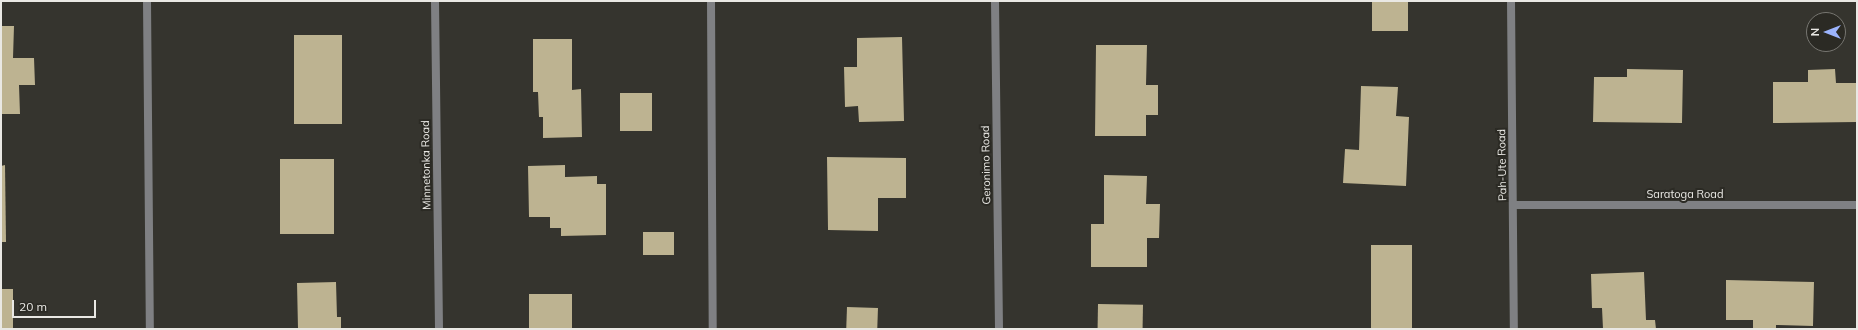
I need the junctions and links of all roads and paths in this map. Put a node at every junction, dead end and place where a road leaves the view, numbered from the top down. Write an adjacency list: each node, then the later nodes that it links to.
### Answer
1 (147, 1): 8 (street)
2 (435, 1): 9 (street, Minnetonka Road)
3 (711, 1): 10 (street)
4 (995, 1): 11 (street, Geronimo Road)
5 (1511, 1): 6 (street, Pah-Ute Road)
6 (1513, 205): 7 (street, Saratoga Road); 12 (street, Pah-Ute Road)
7 (1857, 205)
8 (150, 329)
9 (439, 329)
10 (713, 329)
11 (999, 329)
12 (1514, 329)

